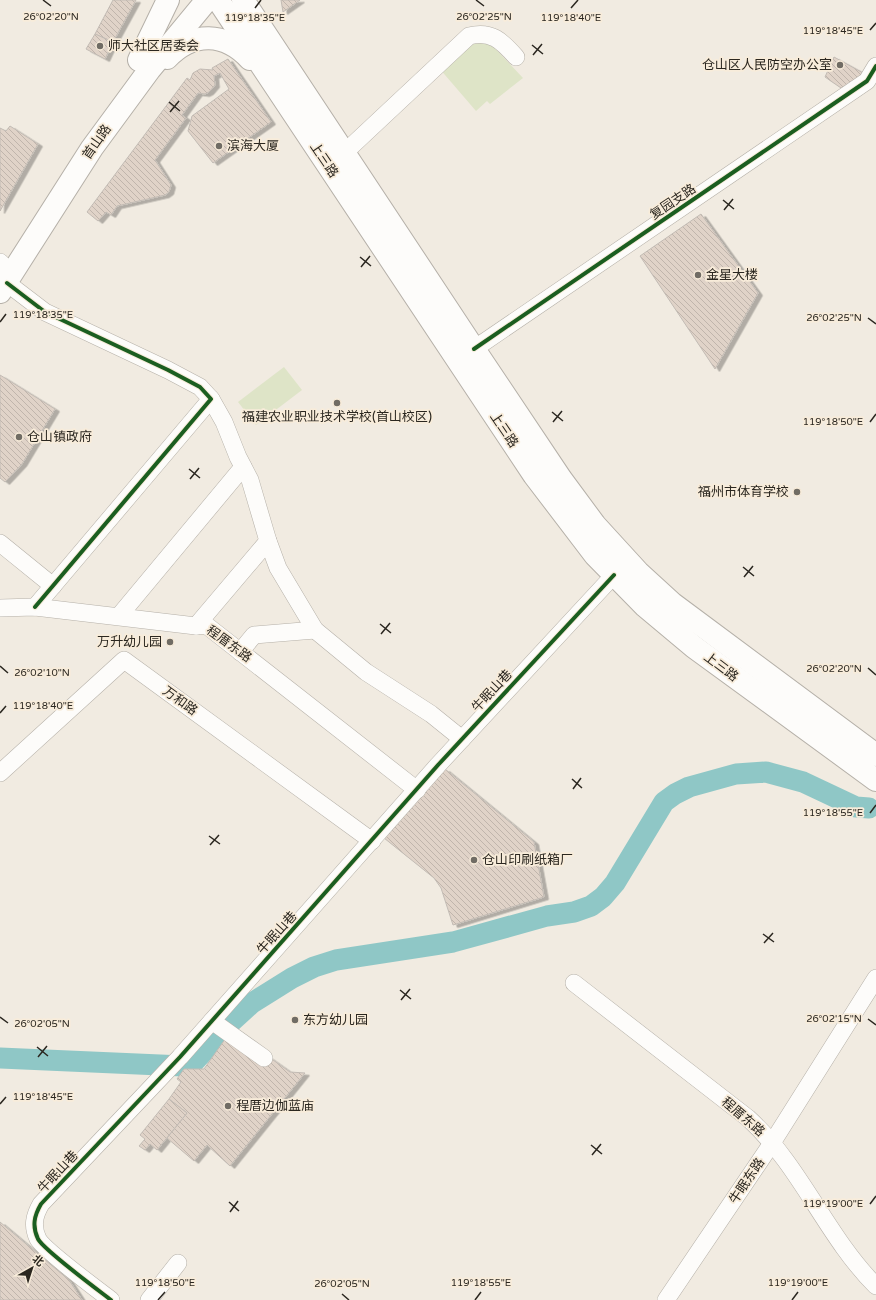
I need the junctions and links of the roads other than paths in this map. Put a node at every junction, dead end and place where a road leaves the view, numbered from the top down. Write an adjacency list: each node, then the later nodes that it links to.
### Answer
1 (168, 0): 8 (main road)
2 (191, 0): 8 (main road, 首山路)
3 (207, 0): 11 (main road, 首山路)
4 (218, 0): 10 (main road, 上三路)
5 (243, 0): 12 (main road, 上三路)
6 (262, 0): 12 (main road)
7 (516, 57): 13 (street)
8 (139, 60): 14 (main road, 首山路)
9 (876, 66): 15 (street, 复园支路)
10 (272, 82): 11 (main road); 20 (main road, 上三路)
11 (127, 100): 14 (main road, 首山路)
12 (312, 104): 13 (main road, 上三路)
13 (343, 154): 15 (main road, 上三路)
14 (2, 274): 16 (street)
15 (474, 349): 29 (main road, 上三路)
16 (212, 400): 17 (street); 21 (street)
17 (243, 467): 18 (street); 24 (street)
18 (268, 541): 25 (street); 26 (street)
19 (0, 543): 21 (street)
20 (614, 575): 28 (street, 牛眠山巷); 31 (main road, 上三路)
21 (53, 586): 22 (street)
22 (35, 607): 23 (street, 程厝东路); 24 (street, 程厝东路)
23 (0, 608)
24 (119, 616): 25 (street, 程厝东路)
25 (196, 626): 27 (street, 程厝东路)
26 (316, 630): 27 (street); 28 (street)
27 (240, 652): 32 (street, 程厝东路)
28 (462, 739): 32 (street, 牛眠山巷)
29 (876, 756)
30 (0, 773): 33 (street, 万和路)
31 (876, 780)
32 (417, 790): 33 (street, 牛眠山巷)
33 (372, 841): 36 (street, 牛眠山巷)
34 (876, 978): 38 (street, 牛眠东路)
35 (574, 983): 38 (street, 程厝东路)
36 (214, 1022): 37 (street); 41 (street, 牛眠山巷)
37 (264, 1058)
38 (772, 1143): 40 (street, 程厝东路); 43 (street, 牛眠东路)
39 (178, 1263): 42 (street)
40 (876, 1286)
41 (111, 1300)
42 (149, 1300)
43 (666, 1300)

